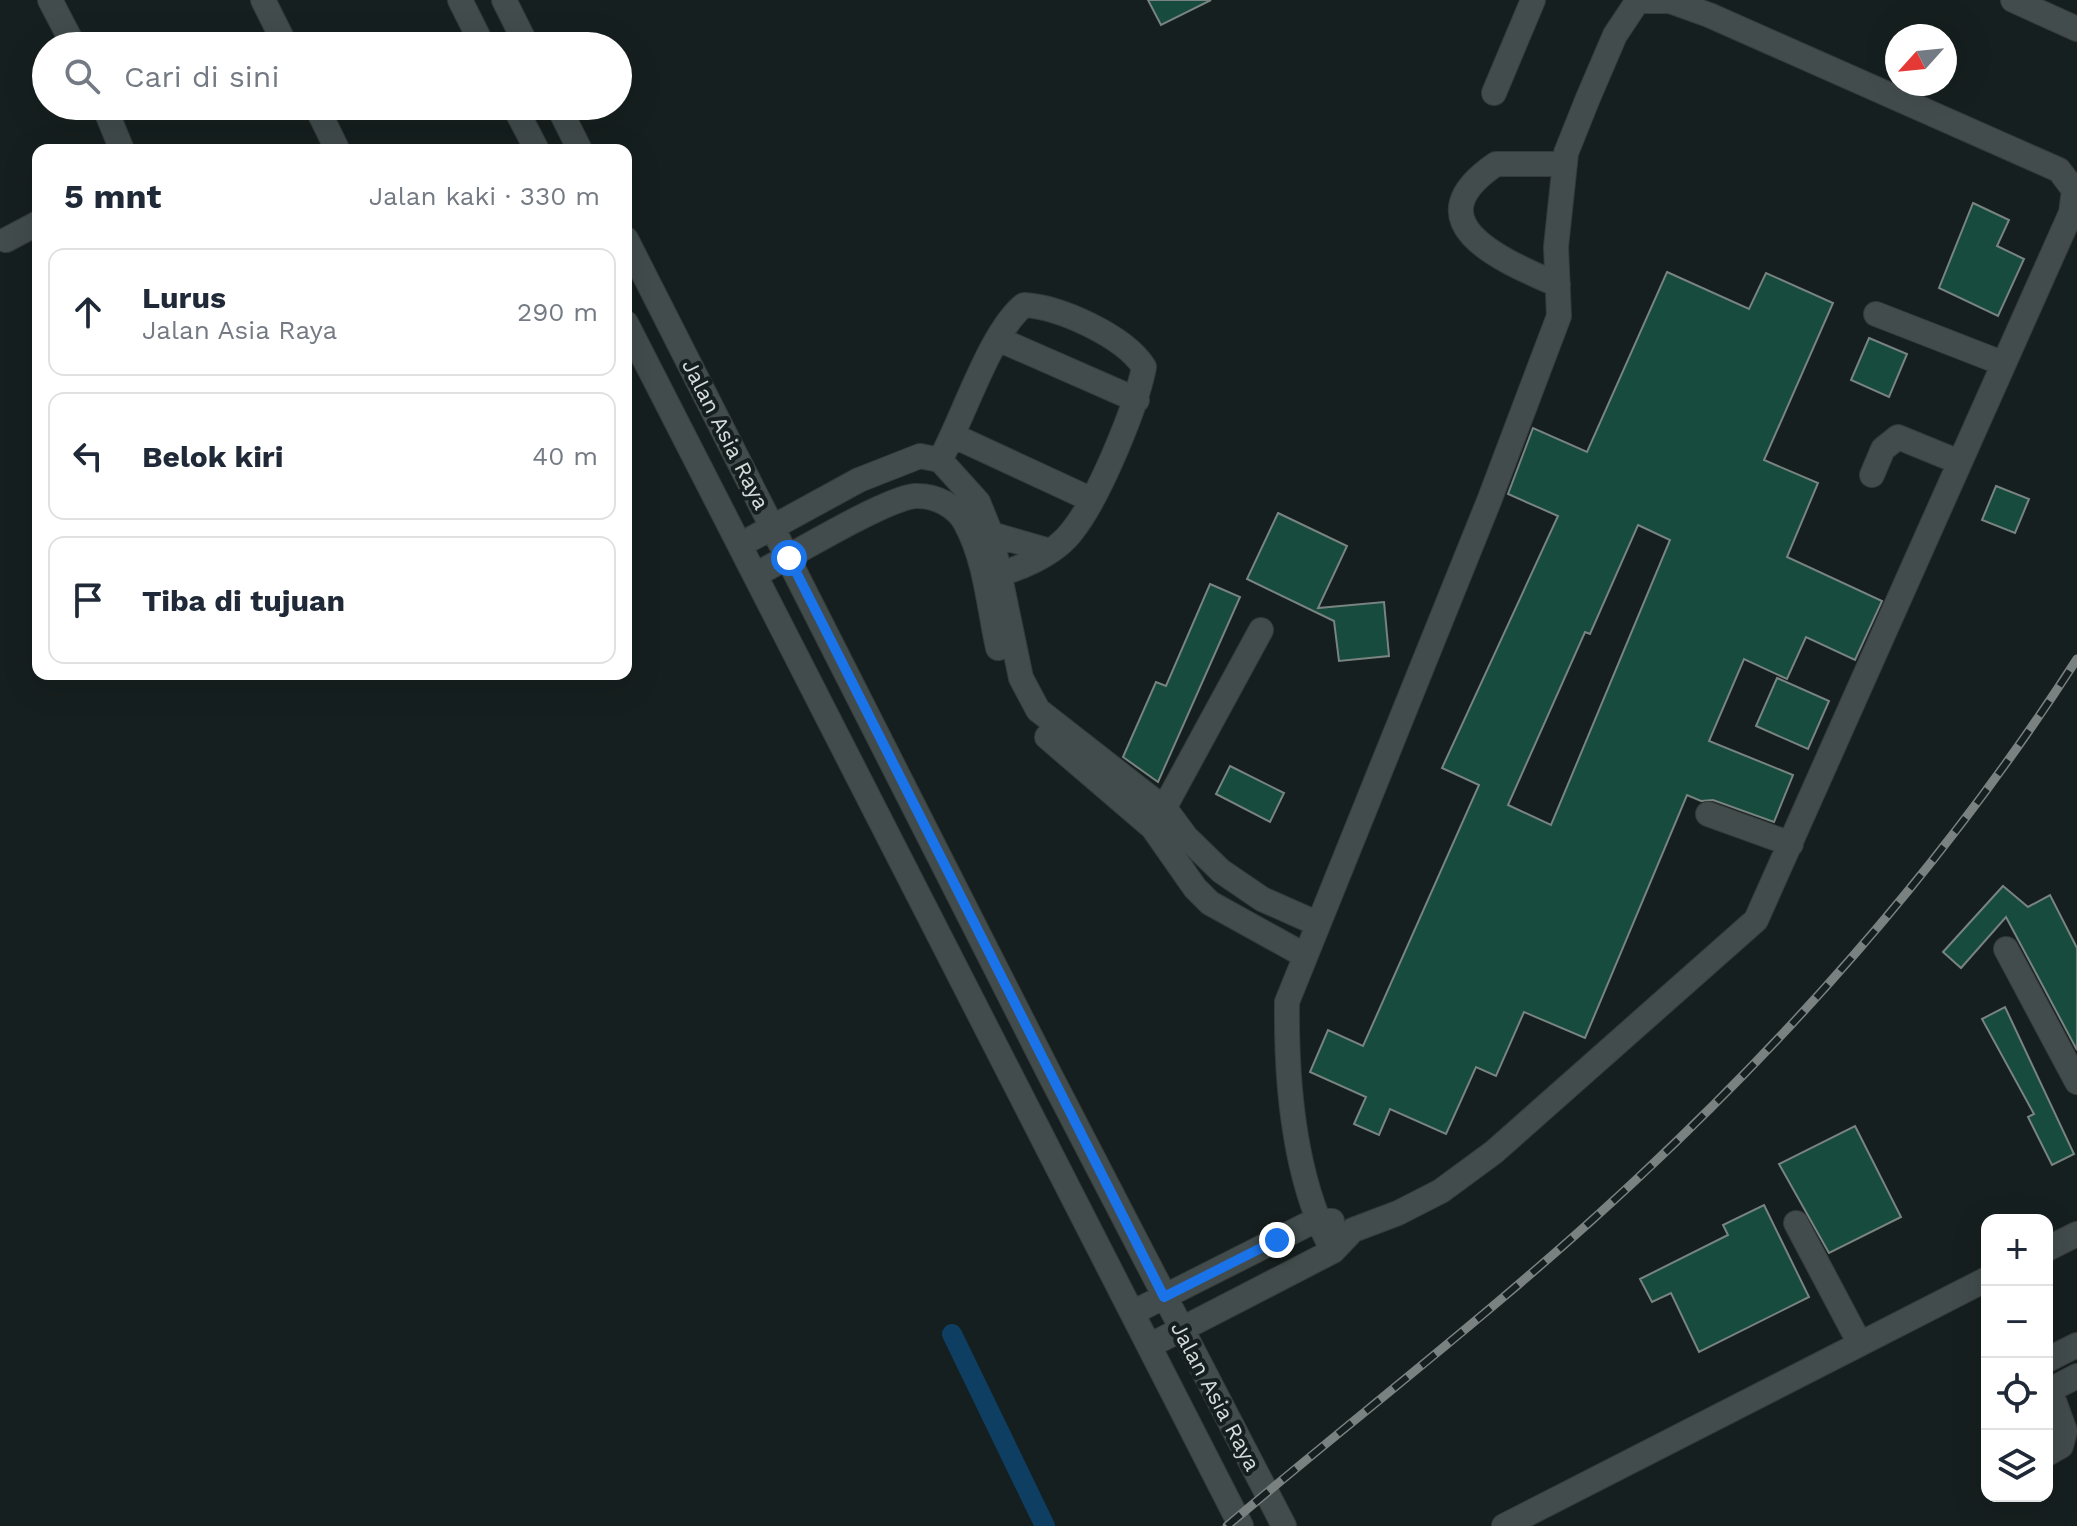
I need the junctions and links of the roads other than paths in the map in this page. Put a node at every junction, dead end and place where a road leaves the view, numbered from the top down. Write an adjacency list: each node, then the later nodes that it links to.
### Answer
1 (50, 0): 9 (street)
2 (263, 0): 10 (street)
3 (460, 0): 11 (street)
4 (504, 0): 12 (street)
5 (1533, 0): 13 (street)
6 (2013, 0): 8 (street)
7 (1627, 2): 22 (street); 23 (street)
8 (2074, 20)
9 (67, 32)
10 (279, 32)
11 (476, 32)
12 (520, 32)
13 (1494, 93)
14 (110, 120): 18 (street)
15 (323, 120): 19 (street)
16 (521, 120): 20 (street)
17 (565, 120): 21 (street)
18 (120, 144)
19 (335, 144)
20 (534, 144)
21 (577, 144)
22 (1565, 164): 27 (street); 27 (street)
23 (2074, 215): 31 (street)
24 (32, 225): 25 (street)
25 (2, 237)
26 (632, 251): 38 (street, Jalan Asia Raya)
27 (1558, 285): 49 (street)
28 (1876, 314): 31 (street)
29 (632, 335): 40 (street, Jalan Asia Raya)
30 (998, 339): 32 (street); 32 (street); 33 (street)
31 (2002, 363): 35 (street)
32 (1137, 400): 37 (street)
33 (954, 436): 34 (street); 37 (street)
34 (940, 460): 38 (street); 39 (street)
35 (1959, 462): 36 (street); 48 (street)
36 (1872, 475)
37 (1090, 499): 41 (street)
38 (774, 527): 40 (street); 42 (street, Jalan Asia Raya)
39 (982, 536): 41 (street); 42 (street); 44 (street)
40 (740, 545): 43 (street, Jalan Asia Raya)
41 (1050, 551): 44 (street)
42 (789, 558): 43 (street); 52 (street, Jalan Asia Raya)
43 (755, 575): 54 (street, Jalan Asia Raya)
44 (992, 576): 47 (street)
45 (1261, 630): 47 (street)
46 (1708, 814): 48 (street)
47 (1159, 819): 49 (street); 51 (street)
48 (1791, 844): 57 (street)
49 (1316, 923): 51 (street)
50 (2006, 949): 53 (street)
51 (1304, 955): 55 (street)
52 (1050, 1075): 54 (street); 62 (street, Jalan Asia Raya)
53 (2077, 1082)
54 (1020, 1092): 63 (street, Jalan Asia Raya)
55 (1316, 1220): 57 (street); 60 (street); 62 (street)
56 (1796, 1223): 65 (street)
57 (1353, 1230): 60 (street)
58 (2077, 1234): 59 (street)
59 (2053, 1246)
60 (1333, 1251): 64 (street)
61 (1981, 1282): 65 (street)
62 (1164, 1297): 63 (street); 64 (street, Jalan Asia Raya)
63 (1132, 1313): 67 (street, Jalan Asia Raya)
64 (1181, 1330): 67 (street); 72 (street, Jalan Asia Raya)
65 (1860, 1344): 73 (street)
66 (2077, 1345): 68 (street)
67 (1149, 1346): 71 (street, Jalan Asia Raya)
68 (2051, 1358)
69 (2077, 1376): 70 (street)
70 (2053, 1451)
71 (1241, 1526)
72 (1284, 1526)
73 (1504, 1526)

